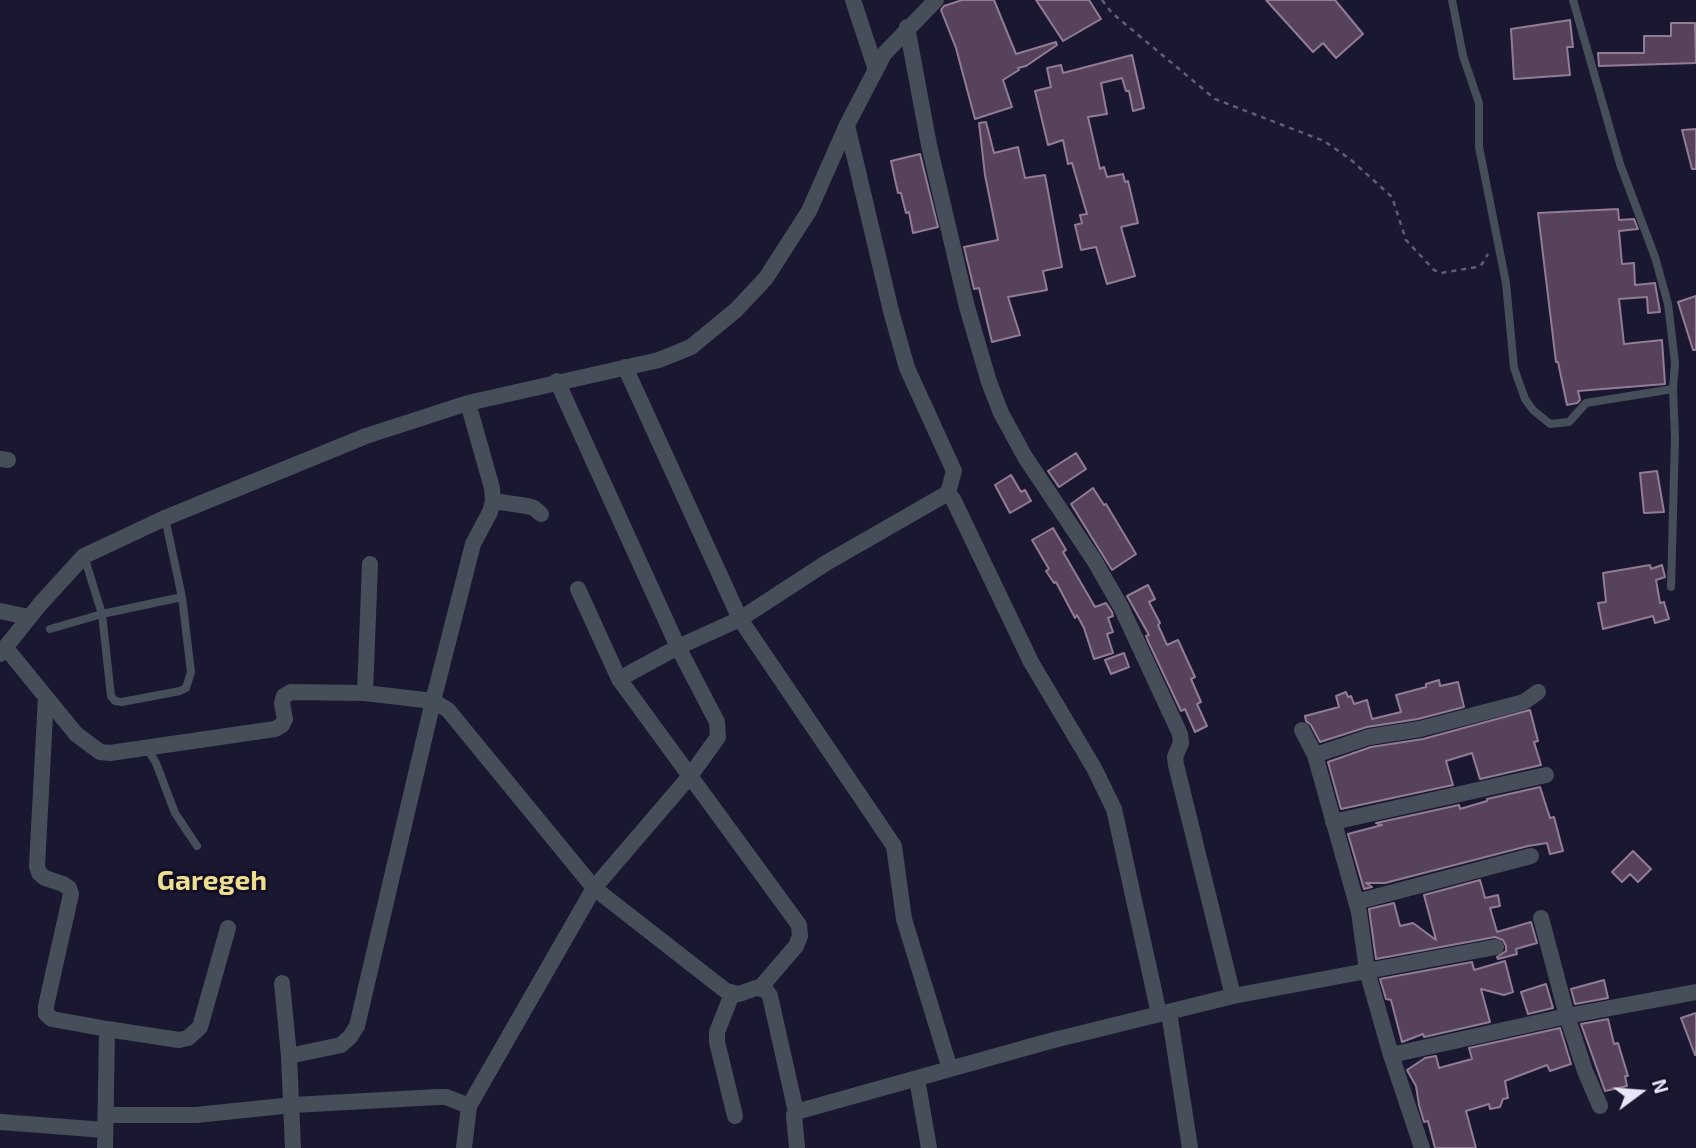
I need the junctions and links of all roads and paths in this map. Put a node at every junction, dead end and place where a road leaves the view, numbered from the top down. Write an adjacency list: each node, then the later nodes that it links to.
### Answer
1 (853, 0): 7 (street)
2 (936, 0): 6 (street)
3 (1102, 0): 9 (path)
4 (1452, 0): 9 (lane)
5 (1573, 0): 12 (lane)
6 (907, 27): 7 (street); 53 (street)
7 (876, 69): 8 (street)
8 (847, 125): 10 (street); 14 (street)
9 (1497, 240): 12 (lane)
10 (625, 367): 11 (street); 26 (street)
11 (557, 381): 13 (street); 28 (street)
12 (1673, 389): 20 (lane)
13 (468, 403): 15 (street); 17 (street)
14 (948, 493): 26 (street); 54 (street)
15 (493, 501): 16 (street); 34 (street)
16 (541, 514)
17 (165, 518): 18 (street); 22 (lane)
18 (84, 556): 24 (lane); 25 (street)
19 (370, 564): 32 (street)
20 (1671, 587)
21 (578, 589): 30 (street)
22 (182, 597): 24 (lane); 24 (lane)
23 (0, 611): 25 (street)
24 (102, 614): 27 (lane)
25 (29, 618): 29 (street)
26 (740, 618): 28 (street); 59 (street)
27 (50, 629)
28 (678, 648): 30 (street); 39 (street)
29 (3, 651): 33 (street)
30 (619, 679): 39 (street)
31 (1538, 691): 37 (street)
32 (365, 693): 34 (street); 36 (street)
33 (46, 697): 36 (street); 56 (street)
34 (433, 701): 43 (street); 58 (street)
35 (1302, 730): 37 (street)
36 (147, 748): 41 (lane)
37 (1315, 755): 40 (street)
38 (1546, 775): 40 (street)
39 (690, 776): 43 (street); 50 (street)
40 (1333, 822): 44 (street)
41 (197, 846)
42 (1531, 856): 44 (street)
43 (594, 888): 52 (street); 62 (street)
44 (1356, 902): 48 (street)
45 (1541, 919): 55 (street)
46 (228, 928): 56 (street)
47 (1496, 947): 48 (street)
48 (1367, 971): 53 (street); 57 (street)
49 (282, 983): 58 (street)
50 (760, 988): 52 (street); 64 (street)
51 (1696, 992): 55 (street)
52 (732, 993): 65 (street)
53 (1233, 996): 54 (street)
54 (1164, 1013): 59 (street); 73 (street)
55 (1567, 1016): 57 (street); 63 (street)
56 (107, 1029): 67 (street)
57 (1391, 1055): 74 (street)
58 (289, 1056): 61 (street)
59 (950, 1069): 60 (street)
60 (917, 1079): 64 (street); 72 (street)
61 (293, 1105): 62 (street); 67 (street); 69 (street)
62 (469, 1106): 70 (street)
63 (1600, 1106)
64 (796, 1112): 71 (street)
65 (735, 1116)
66 (0, 1122): 67 (street)
67 (106, 1123): 68 (street)
68 (105, 1148)
69 (293, 1148)
70 (464, 1148)
71 (797, 1148)
72 (929, 1148)
73 (1190, 1148)
74 (1422, 1148)

